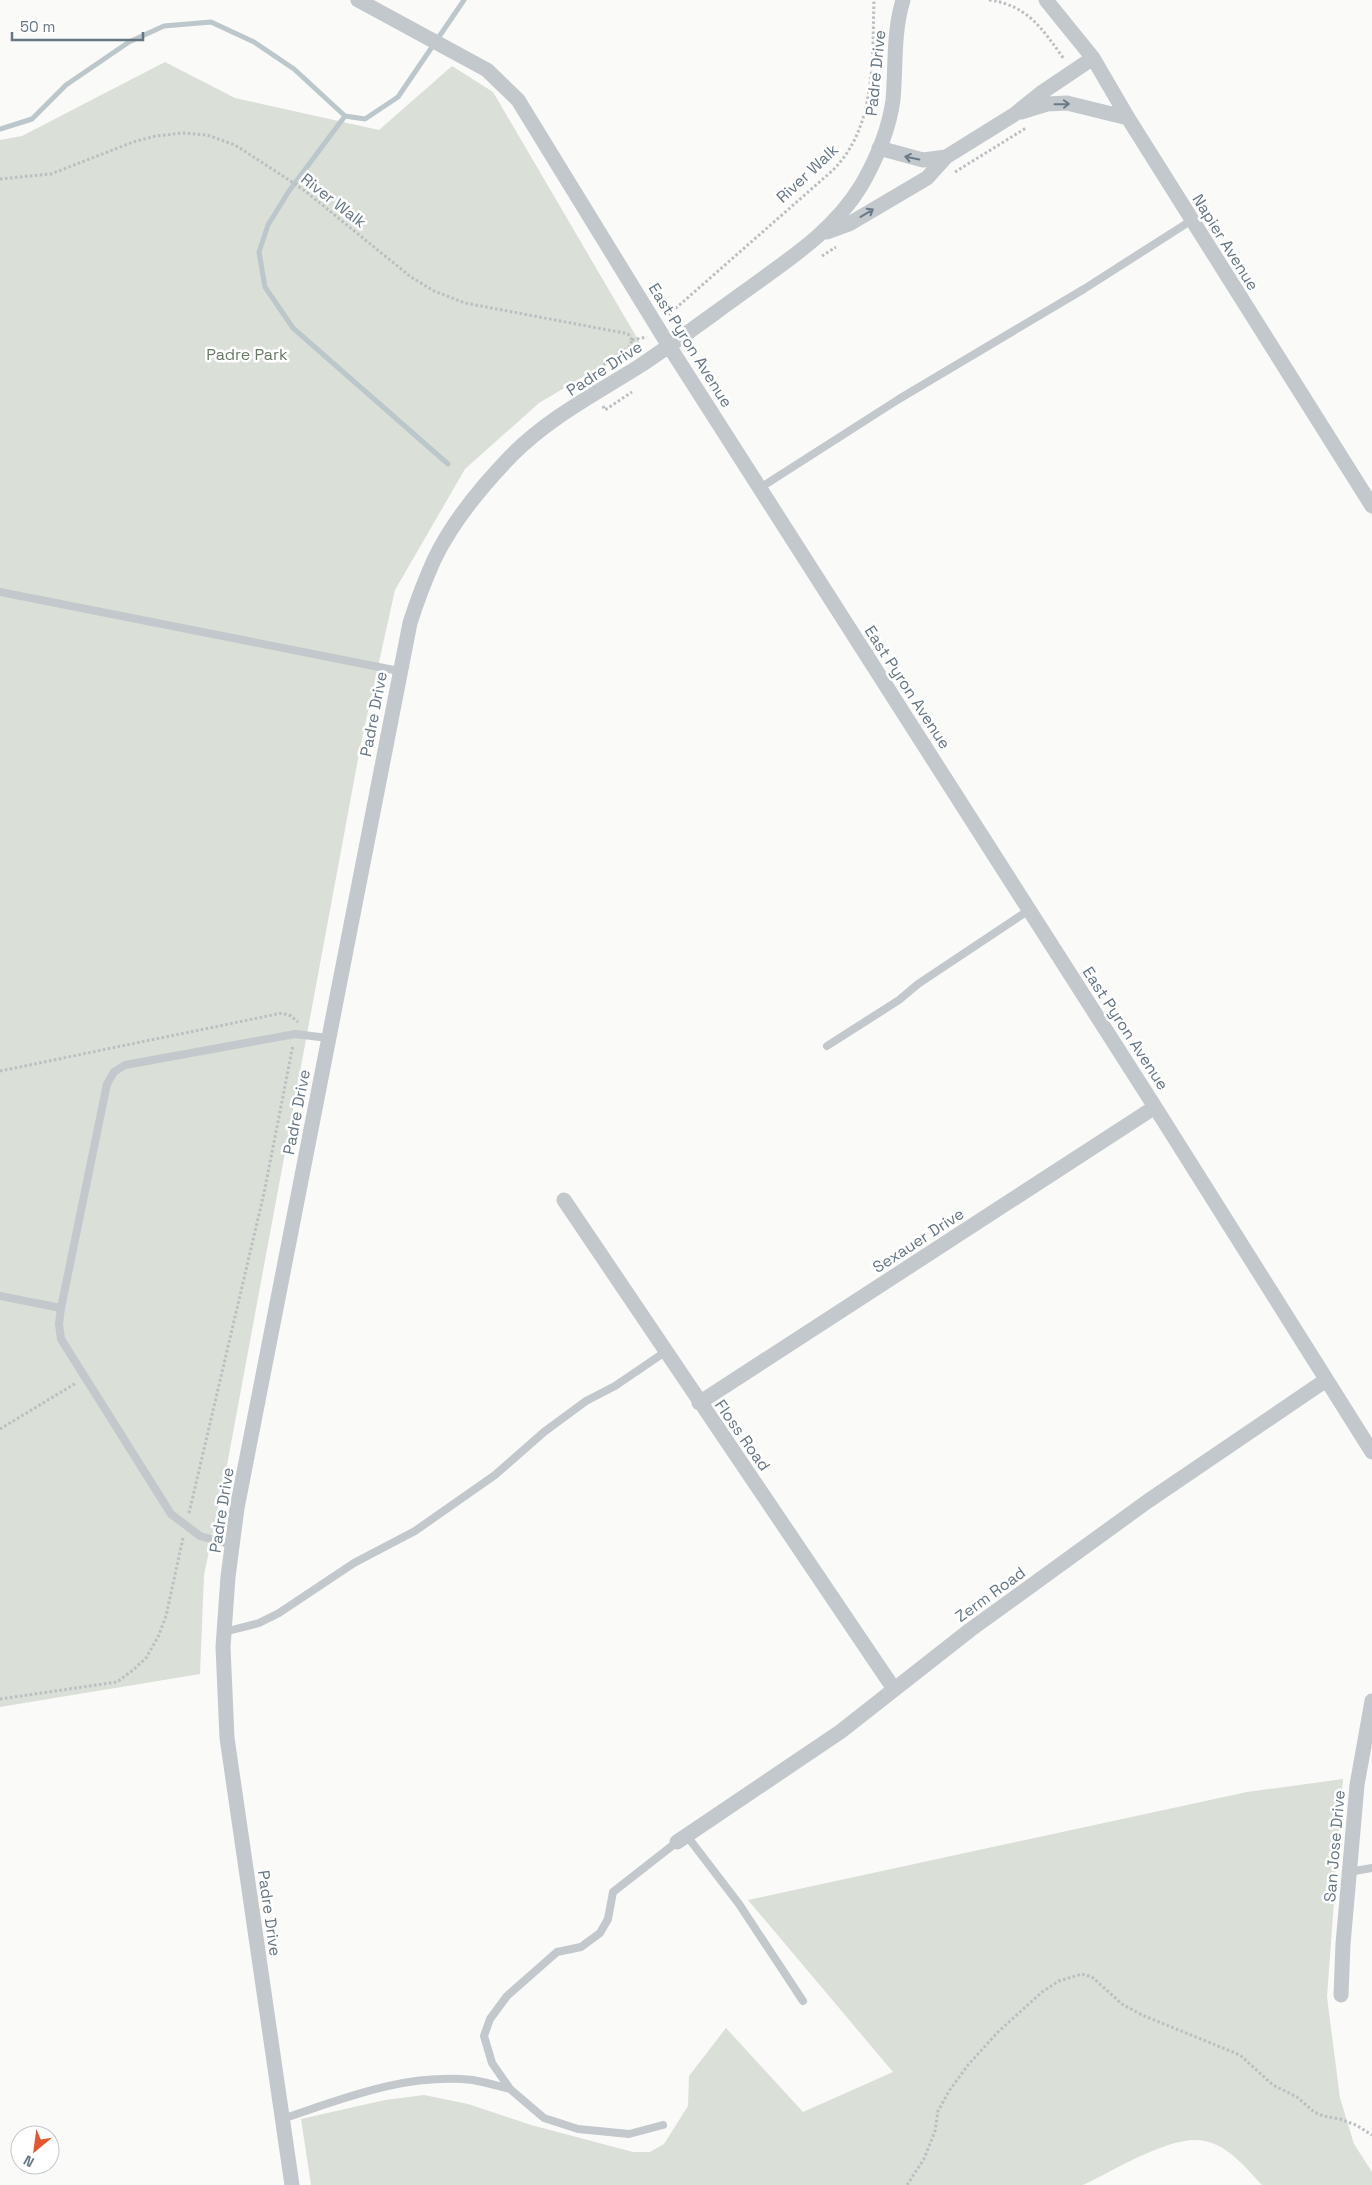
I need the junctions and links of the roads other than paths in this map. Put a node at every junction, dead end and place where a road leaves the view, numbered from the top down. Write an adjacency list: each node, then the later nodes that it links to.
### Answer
1 (358, 0): 11 (street, East Pyron Avenue)
2 (904, 0): 7 (street, Padre Drive)
3 (1046, 0): 4 (street, Napier Avenue)
4 (1093, 58): 5 (street, Padre Drive); 6 (street, Napier Avenue)
5 (1015, 114): 6 (street, Padre Drive, one-way to 6); 8 (street, Padre Drive)
6 (1128, 118): 9 (street, Napier Avenue)
7 (879, 148): 8 (street, Padre Drive, one-way to 7); 10 (street, Padre Drive)
8 (946, 157): 10 (street, Padre Drive, one-way to 8)
9 (1192, 220): 12 (lane); 13 (street, Napier Avenue)
10 (823, 233): 11 (street, Padre Drive)
11 (670, 346): 12 (street, East Pyron Avenue); 15 (street, Padre Drive)
12 (760, 488): 16 (street, East Pyron Avenue)
13 (1372, 506)
14 (0, 592): 15 (lane)
15 (399, 671): 17 (street, Padre Drive)
16 (1029, 910): 18 (lane); 19 (street, East Pyron Avenue)
17 (328, 1038): 22 (lane); 27 (street, Padre Drive)
18 (827, 1046)
19 (1155, 1107): 24 (street, East Pyron Avenue); 25 (street, Sexauer Drive)
20 (564, 1200): 23 (street, Floss Road)
21 (0, 1296): 22 (lane)
22 (61, 1308): 27 (lane)
23 (665, 1352): 25 (street, Floss Road); 28 (lane)
24 (1326, 1380): 26 (street, East Pyron Avenue); 29 (street, Zerm Road)
25 (700, 1403): 29 (street, Floss Road)
26 (1372, 1452)
27 (232, 1545): 28 (street, Padre Drive)
28 (224, 1632): 37 (street, Padre Drive)
29 (894, 1689): 31 (street, Zerm Road)
30 (1372, 1701): 33 (street, San Jose Drive)
31 (682, 1839): 35 (lane); 36 (lane)
32 (1372, 1868): 33 (lane)
33 (1349, 1872): 34 (street, San Jose Drive)
34 (1341, 1995)
35 (804, 2001)
36 (510, 2089): 37 (lane); 38 (lane)
37 (282, 2119): 39 (street, Padre Drive)
38 (663, 2125)
39 (292, 2185)

